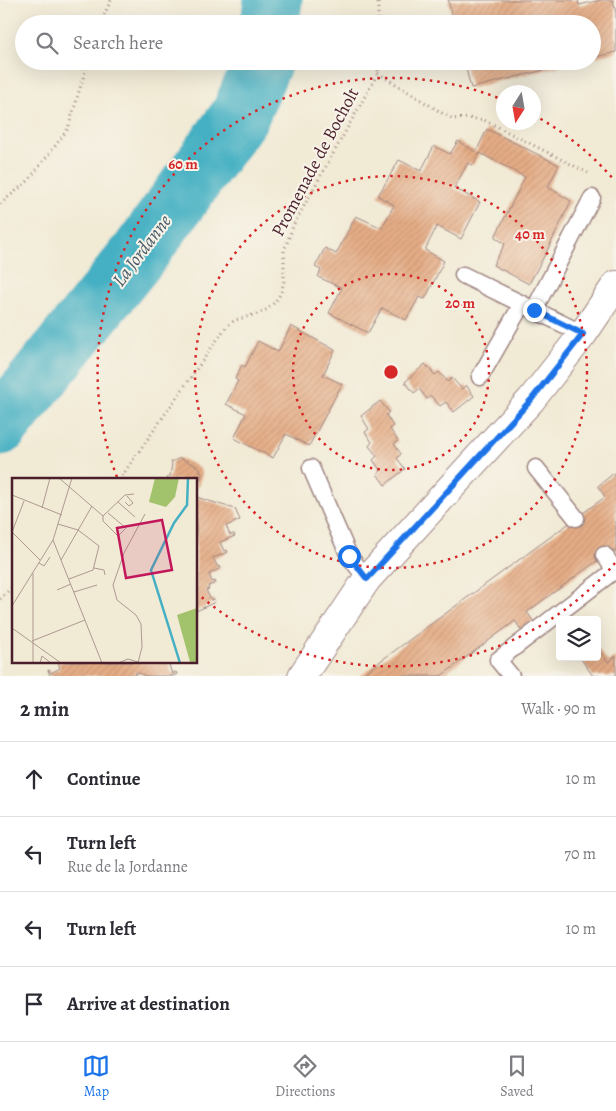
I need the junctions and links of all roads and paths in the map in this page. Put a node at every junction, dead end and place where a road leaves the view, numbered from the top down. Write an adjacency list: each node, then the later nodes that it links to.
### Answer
1 (111, 0): 3 (path)
2 (378, 0): 4 (path)
3 (104, 15)
4 (378, 15)
5 (85, 70): 9 (path)
6 (378, 73): 7 (path); 17 (path, Promenade de Bocholt)
7 (590, 174)
8 (592, 198): 12 (lane)
9 (0, 204)
10 (463, 275): 12 (lane)
11 (616, 285): 13 (street)
12 (528, 307): 13 (lane); 14 (lane)
13 (583, 334): 21 (street)
14 (480, 377)
15 (311, 468): 21 (lane)
16 (536, 468): 18 (lane)
17 (119, 478)
18 (576, 518)
19 (604, 555): 20 (lane)
20 (616, 571): 25 (lane)
21 (367, 579): 24 (street)
22 (12, 587): 23 (path)
23 (0, 599)
24 (302, 676)
25 (511, 676)

